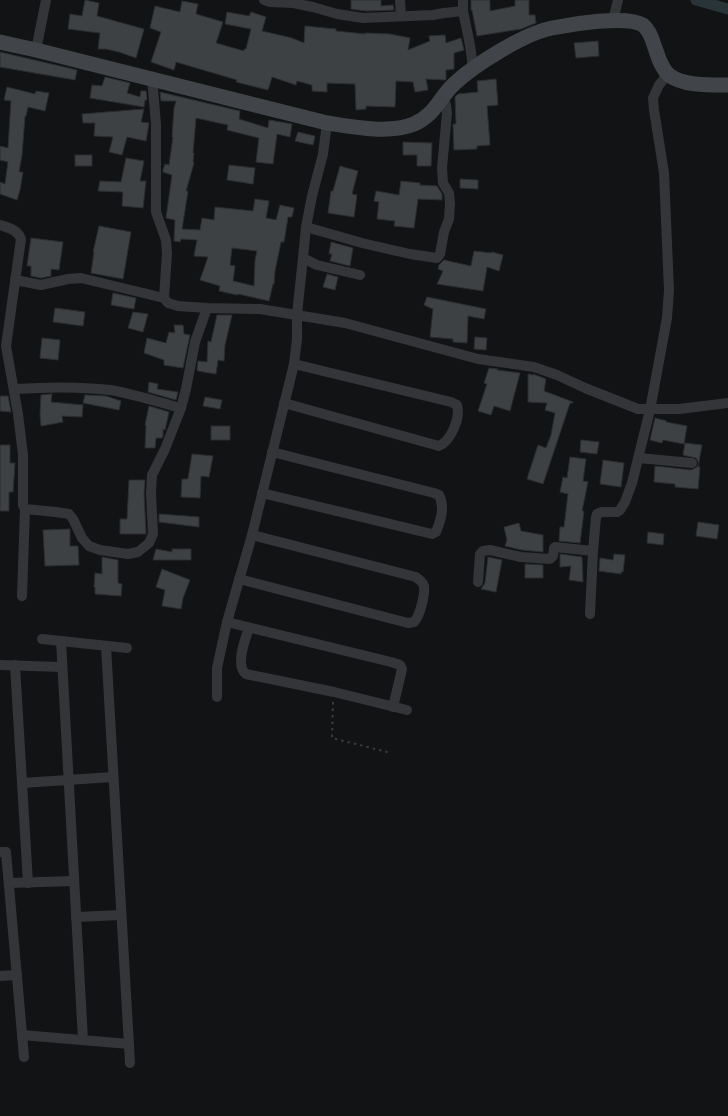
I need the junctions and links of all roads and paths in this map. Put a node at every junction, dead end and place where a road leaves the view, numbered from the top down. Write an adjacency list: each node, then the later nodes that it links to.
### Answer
1 (46, 0): 10 (street)
2 (264, 0): 7 (street)
3 (400, 0): 7 (street)
4 (463, 0): 6 (street)
5 (618, 0): 8 (street)
6 (463, 11): 7 (street); 11 (street)
7 (401, 16)
8 (613, 20): 11 (main road); 12 (main road)
9 (0, 42): 10 (main road)
10 (36, 50): 13 (main road)
11 (473, 68): 15 (main road)
12 (668, 74): 14 (main road); 30 (street)
13 (152, 78): 16 (main road); 22 (street)
14 (728, 85)
15 (443, 97): 16 (main road); 18 (street)
16 (327, 123): 18 (street)
17 (0, 225): 21 (street)
18 (306, 228): 19 (street)
19 (303, 258): 20 (street); 24 (street)
20 (360, 275)
21 (15, 280): 22 (street); 26 (street)
22 (164, 298): 23 (street)
23 (206, 308): 24 (street); 29 (street)
24 (297, 314): 25 (street); 30 (street)
25 (294, 364): 27 (street); 27 (street)
26 (14, 389): 29 (street); 35 (street)
27 (284, 403): 31 (street)
28 (728, 403): 30 (street)
29 (181, 408): 35 (street)
30 (650, 410): 32 (street)
31 (272, 452): 34 (street); 34 (street)
32 (639, 458): 33 (street); 37 (street)
33 (692, 463)
34 (262, 493): 36 (street)
35 (25, 509): 40 (street)
36 (252, 535): 38 (street); 38 (street)
37 (593, 551): 39 (street); 41 (street)
38 (239, 579): 42 (street)
39 (478, 582)
40 (22, 596)
41 (590, 614)
42 (227, 622): 43 (street); 52 (street)
43 (249, 628): 51 (street); 53 (street)
44 (42, 639): 45 (street)
45 (61, 641): 46 (street); 50 (street)
46 (106, 646): 47 (street); 56 (street)
47 (127, 648)
48 (0, 665): 49 (street)
49 (15, 665): 50 (street); 58 (street)
50 (62, 667): 57 (street)
51 (334, 692): 53 (street); 55 (path)
52 (217, 697)
53 (393, 707): 54 (street)
54 (408, 710)
55 (391, 753)
56 (113, 777): 57 (street); 63 (street)
57 (68, 780): 58 (street); 60 (street)
58 (22, 783): 62 (street)
59 (0, 852): 61 (street)
60 (74, 881): 62 (street); 64 (street)
61 (9, 883): 62 (street); 65 (street)
62 (28, 883)
63 (122, 915): 64 (street); 69 (street)
64 (76, 917): 68 (street)
65 (17, 975): 66 (street); 67 (street)
66 (0, 976)
67 (22, 1035): 68 (street); 70 (street)
68 (83, 1040): 69 (street)
69 (129, 1044): 71 (street)
70 (24, 1057)
71 (130, 1064)

